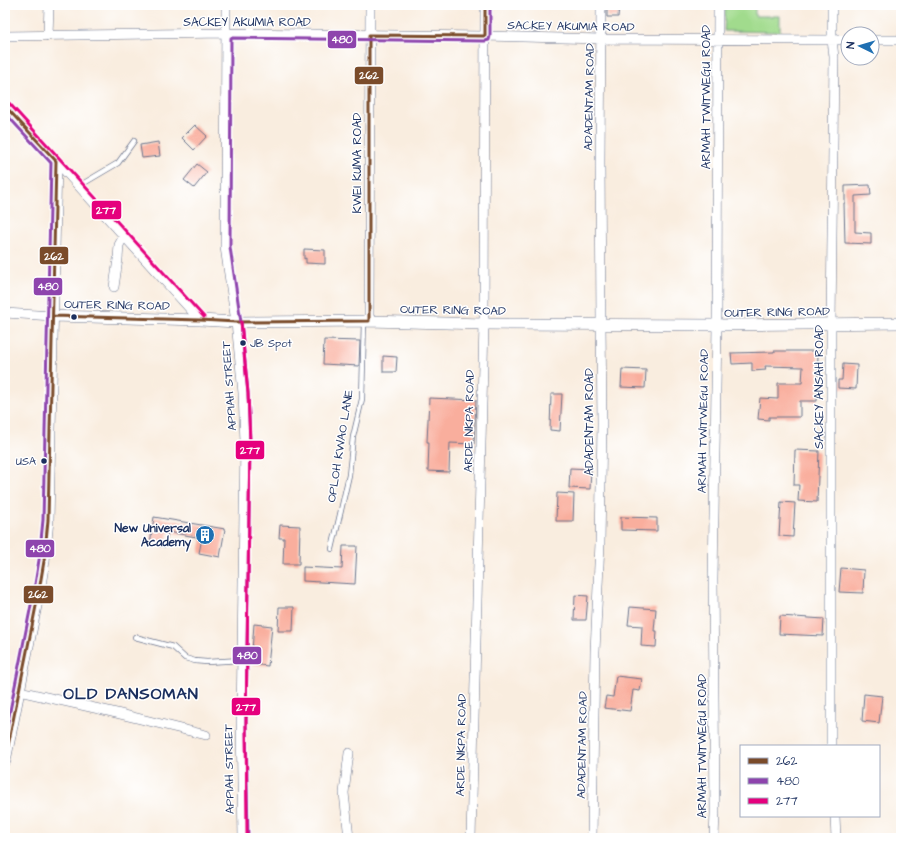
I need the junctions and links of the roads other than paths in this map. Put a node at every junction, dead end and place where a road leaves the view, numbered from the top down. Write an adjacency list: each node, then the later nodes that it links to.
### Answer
1 (49, 5): 11 (street)
2 (226, 5): 8 (street, APPIAH STREET)
3 (370, 5): 9 (street, KWEI KUMA ROAD)
4 (485, 5): 12 (street, ARDE NKPA ROAD)
5 (601, 5): 13 (street, ADADENTAM ROAD)
6 (718, 5): 14 (street, ARMAH TWITWEGU ROAD)
7 (832, 5): 15 (street, SACKEY ANSAH ROAD)
8 (226, 33): 9 (street, SACKEY AKUMIA ROAD); 11 (street, SACKEY AKUMIA ROAD); 29 (street, APPIAH STREET)
9 (369, 35): 12 (street, SACKEY AKUMIA ROAD); 28 (street, KWEI KUMA ROAD)
10 (5, 36): 11 (street, SACKEY AKUMIA ROAD)
11 (48, 36)
12 (485, 36): 13 (street, SACKEY AKUMIA ROAD); 30 (street, ARDE NKPA ROAD)
13 (601, 39): 14 (street, SACKEY AKUMIA ROAD); 31 (street, ADADENTAM ROAD)
14 (718, 40): 15 (street, SACKEY AKUMIA ROAD); 34 (street, ARMAH TWITWEGU ROAD)
15 (832, 40): 16 (street, SACKEY AKUMIA ROAD); 32 (street, SACKEY ANSAH ROAD)
16 (840, 40)
17 (880, 40): 18 (street)
18 (901, 40)
19 (5, 106): 21 (street)
20 (134, 141): 22 (lane)
21 (56, 161): 22 (street); 26 (street)
22 (79, 186): 23 (street)
23 (124, 236): 24 (street); 27 (street)
24 (114, 287)
25 (5, 313): 26 (street, OUTER RING ROAD)
26 (53, 316): 27 (street, OUTER RING ROAD); 38 (street)
27 (200, 320): 29 (street, OUTER RING ROAD)
28 (366, 321): 29 (street, OUTER RING ROAD); 30 (street, OUTER RING ROAD); 35 (lane, OPLOH KWAO LANE)
29 (236, 322): 37 (street, APPIAH STREET)
30 (484, 324): 31 (street, OUTER RING ROAD); 46 (street, ARDE NKPA ROAD)
31 (601, 324): 34 (street, OUTER RING ROAD); 47 (street, ADADENTAM ROAD)
32 (831, 324): 33 (street, OUTER RING ROAD); 34 (street, OUTER RING ROAD); 40 (street, SACKEY ANSAH ROAD)
33 (901, 324)
34 (717, 325): 48 (street, ARMAH TWITWEGU ROAD)
35 (332, 548)
36 (136, 637): 37 (lane)
37 (242, 660): 44 (street, APPIAH STREET)
38 (19, 691): 39 (street); 42 (street)
39 (206, 735)
40 (831, 745)
41 (349, 753): 45 (street)
42 (5, 761)
43 (835, 817): 49 (street)
44 (243, 838)
45 (349, 838)
46 (471, 838)
47 (592, 838)
48 (714, 838)
49 (836, 838)

